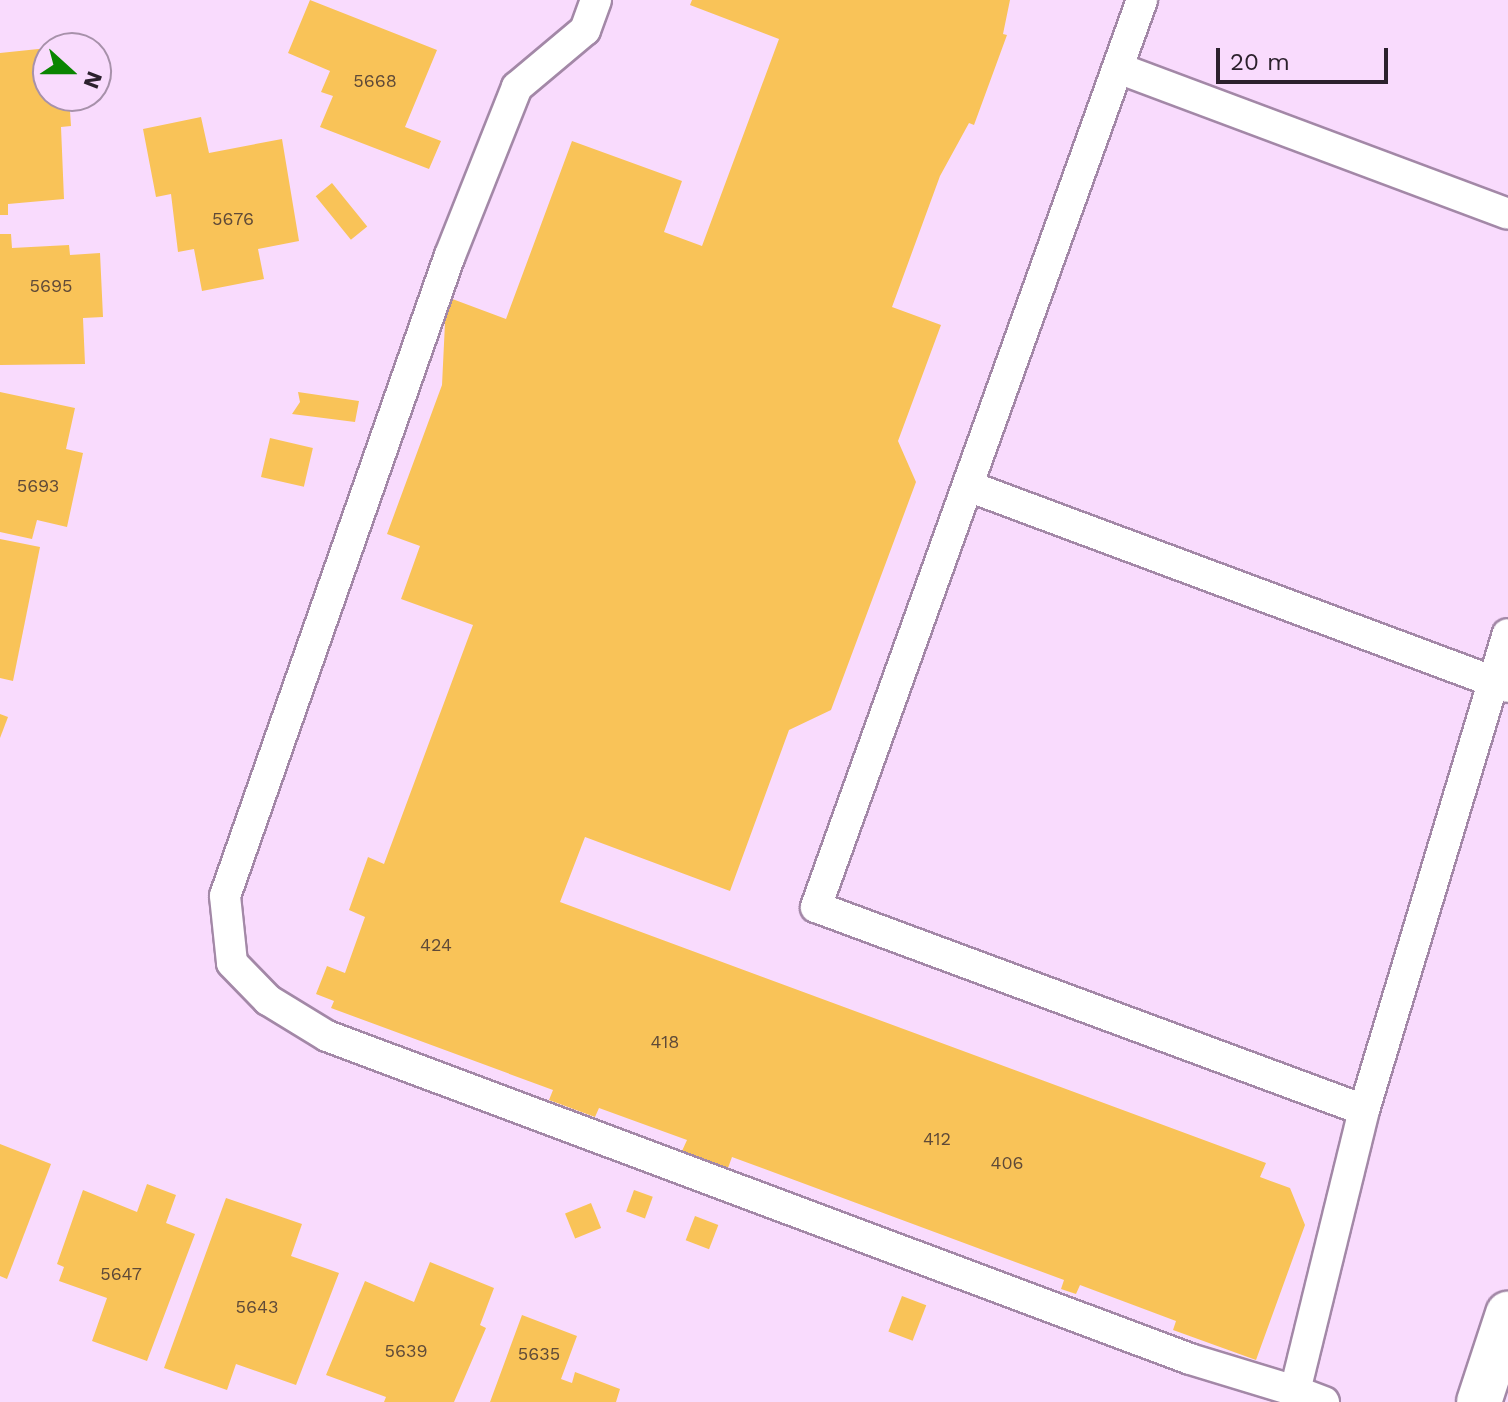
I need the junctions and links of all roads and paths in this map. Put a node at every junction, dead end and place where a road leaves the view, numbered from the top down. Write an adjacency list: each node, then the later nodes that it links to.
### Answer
1 (596, 0): 10 (lane)
2 (1142, 0): 3 (lane)
3 (1118, 68): 4 (lane); 5 (lane)
4 (1508, 214)
5 (968, 486): 7 (lane); 8 (lane)
6 (1508, 634): 7 (lane)
7 (1500, 684): 8 (lane)
8 (1364, 1110): 10 (lane)
9 (1508, 1314): 12 (main road)
10 (1295, 1391): 11 (lane)
11 (1324, 1402)
12 (1479, 1402)

